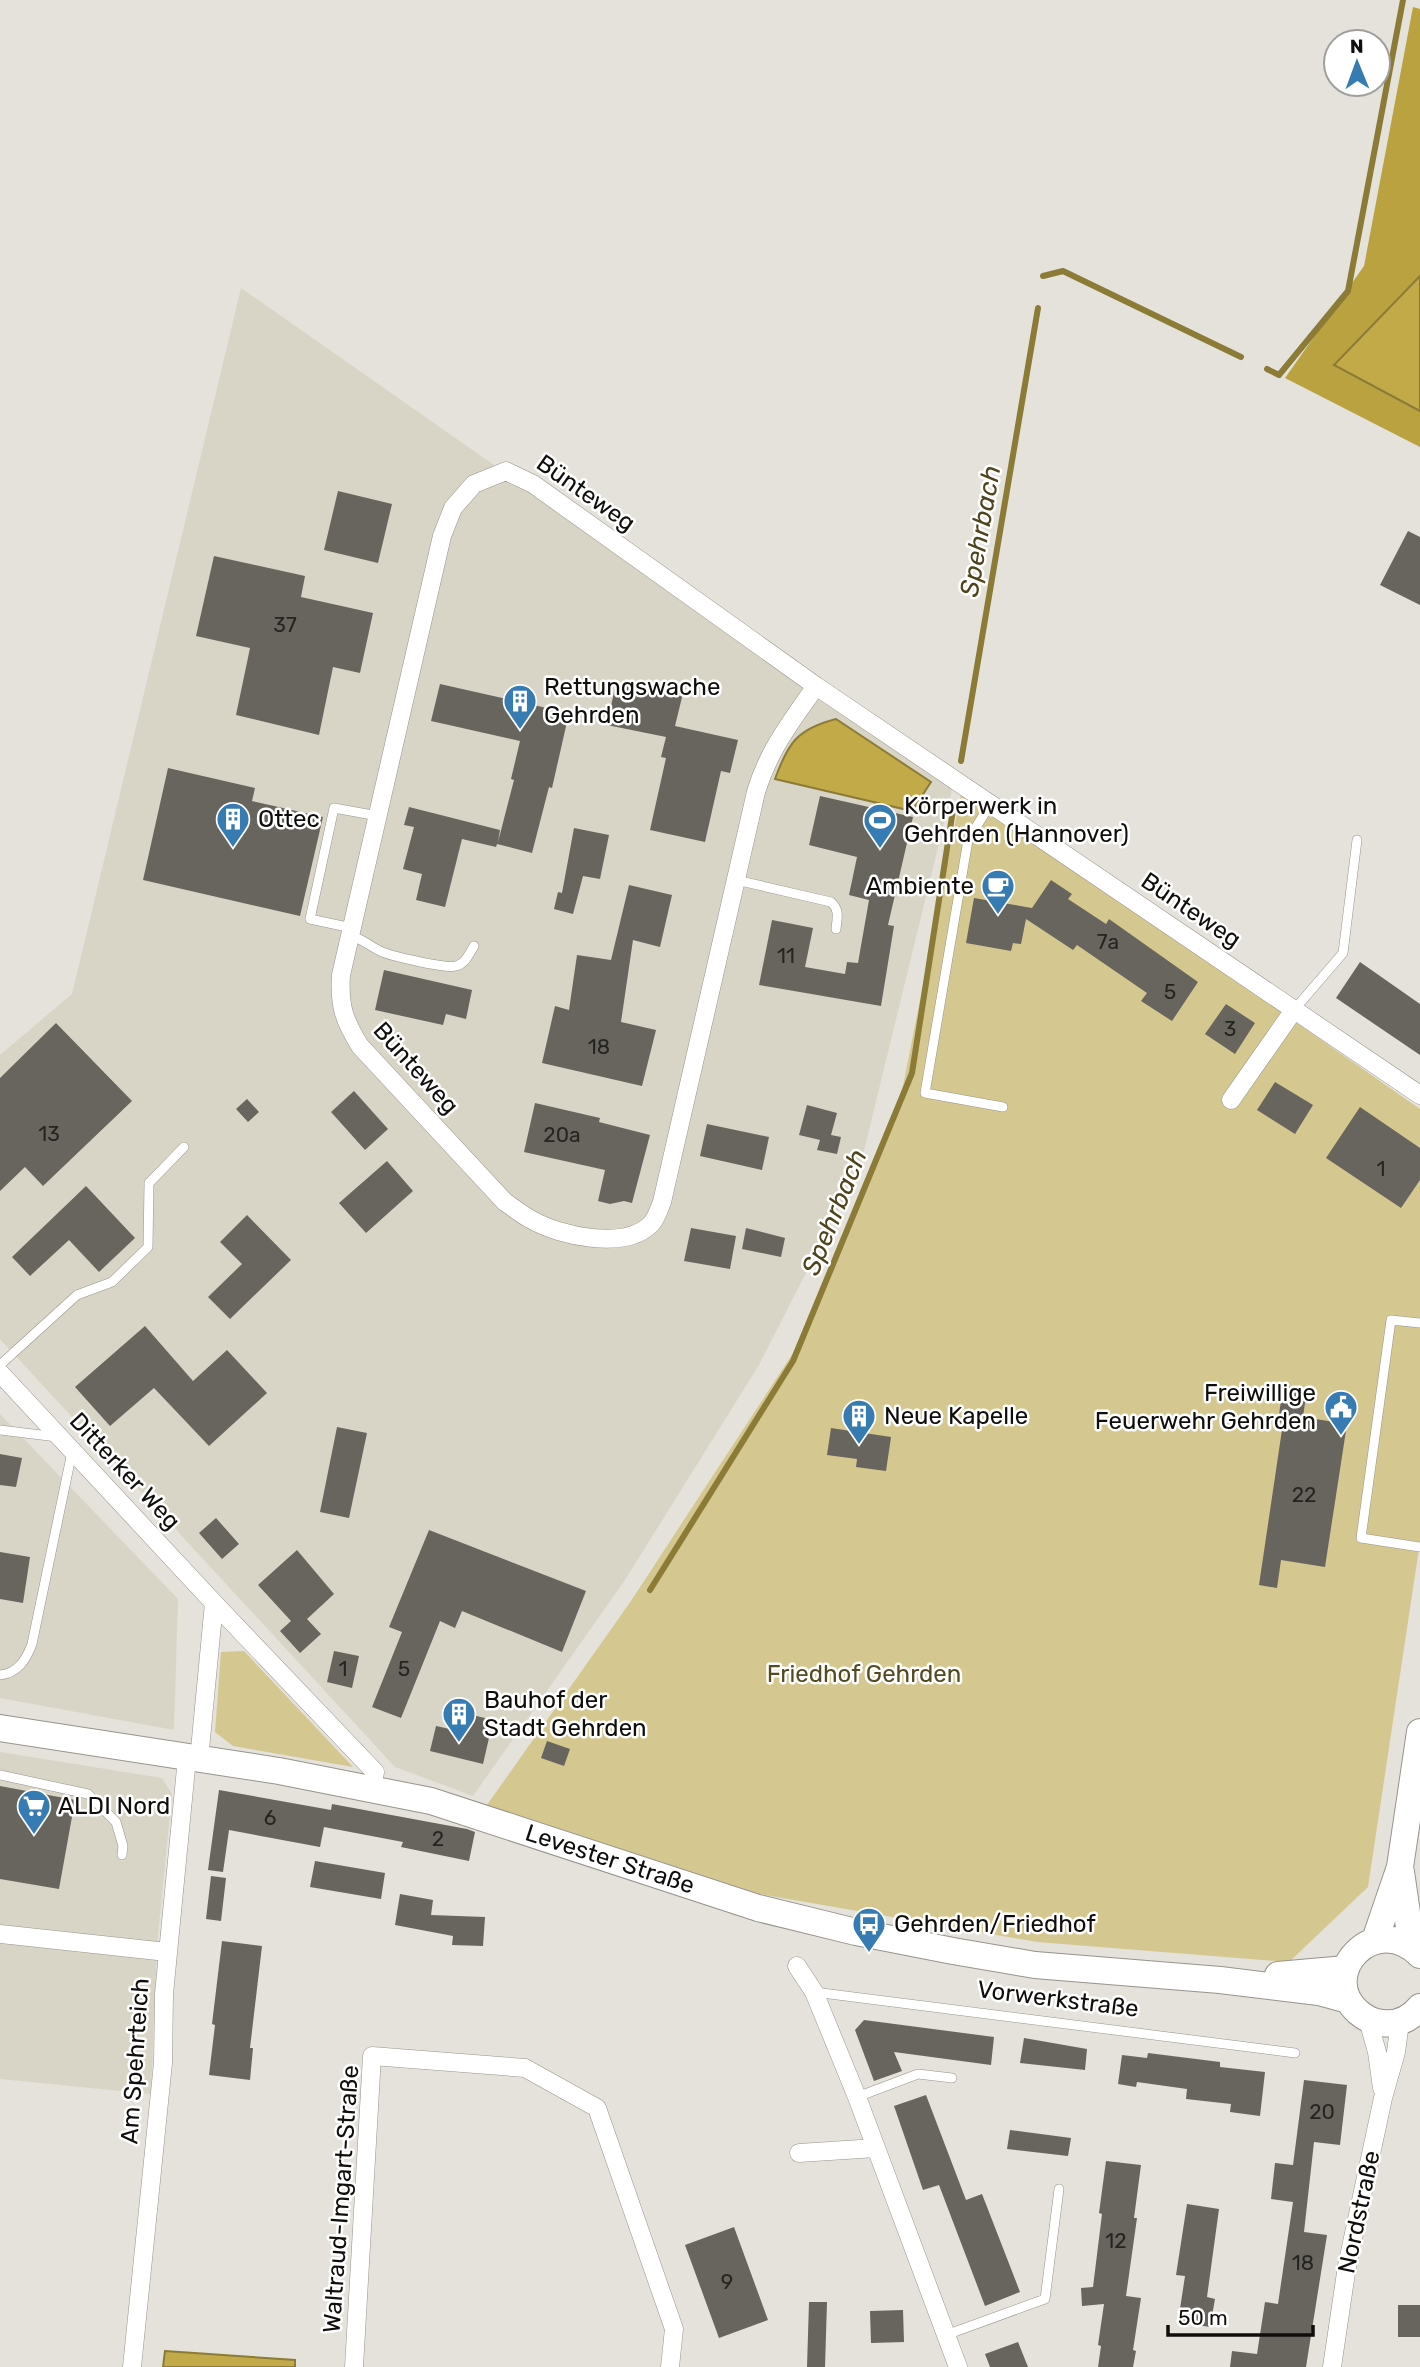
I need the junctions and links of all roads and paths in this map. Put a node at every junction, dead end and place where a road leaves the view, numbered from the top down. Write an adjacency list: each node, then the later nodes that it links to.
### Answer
1 (816, 686): 2 (street, Bünteweg); 3 (street, Bünteweg); 5 (street, Bünteweg)
2 (991, 803): 9 (street, Bünteweg); 12 (lane)
3 (377, 817): 7 (street, Bünteweg); 7 (lane)
4 (1357, 840): 9 (lane)
5 (736, 880): 6 (lane); 7 (street, Bünteweg)
6 (836, 929)
7 (351, 932): 8 (lane)
8 (474, 946)
9 (1294, 1010): 10 (street, Bünteweg); 11 (street)
10 (1420, 1095)
11 (1231, 1100)
12 (1003, 1107)
13 (184, 1147): 15 (lane)
14 (1420, 1323): 19 (lane)
15 (0, 1365)
16 (0, 1373): 18 (street, Ditterker Weg)
17 (0, 1430): 18 (lane)
18 (66, 1444): 20 (street, Ditterker Weg); 21 (lane)
19 (1420, 1547)
20 (214, 1603): 24 (street); 26 (street, Ditterker Weg)
21 (0, 1675)
22 (0, 1728): 24 (street, Levester Straße)
23 (1420, 1732): 28 (street)
24 (193, 1759): 26 (street, Levester Straße); 32 (street, Am Spehrteich)
25 (0, 1775): 27 (lane)
26 (372, 1788): 35 (street, Levester Straße)
27 (122, 1855)
28 (1400, 1867): 30 (street); 31 (street)
29 (0, 1934): 32 (street)
30 (1375, 1940): 31 (street); 34 (street)
31 (1416, 1951)
32 (167, 1952): 48 (street, Am Spehrteich)
33 (797, 1966): 36 (street)
34 (1346, 1969): 35 (street, Levester Straße); 37 (street)
35 (1220, 1980): 37 (street, Levester Straße)
36 (814, 1992): 40 (lane, Vorwerkstraße); 42 (street)
37 (1348, 2000): 39 (street)
38 (1410, 2015): 39 (street); 43 (street, Nordstraße)
39 (1368, 2020): 43 (street, Nordstraße)
40 (1295, 2053)
41 (952, 2078): 42 (lane)
42 (858, 2097): 44 (street)
43 (1383, 2098): 52 (street, Nordstraße)
44 (876, 2147): 45 (street); 47 (street)
45 (799, 2153)
46 (1059, 2189): 47 (lane)
47 (946, 2335): 51 (street)
48 (132, 2367)
49 (354, 2367): 50 (street, Waltraud-Imgart-Straße)
50 (670, 2367)
51 (958, 2367)
52 (1332, 2367)

